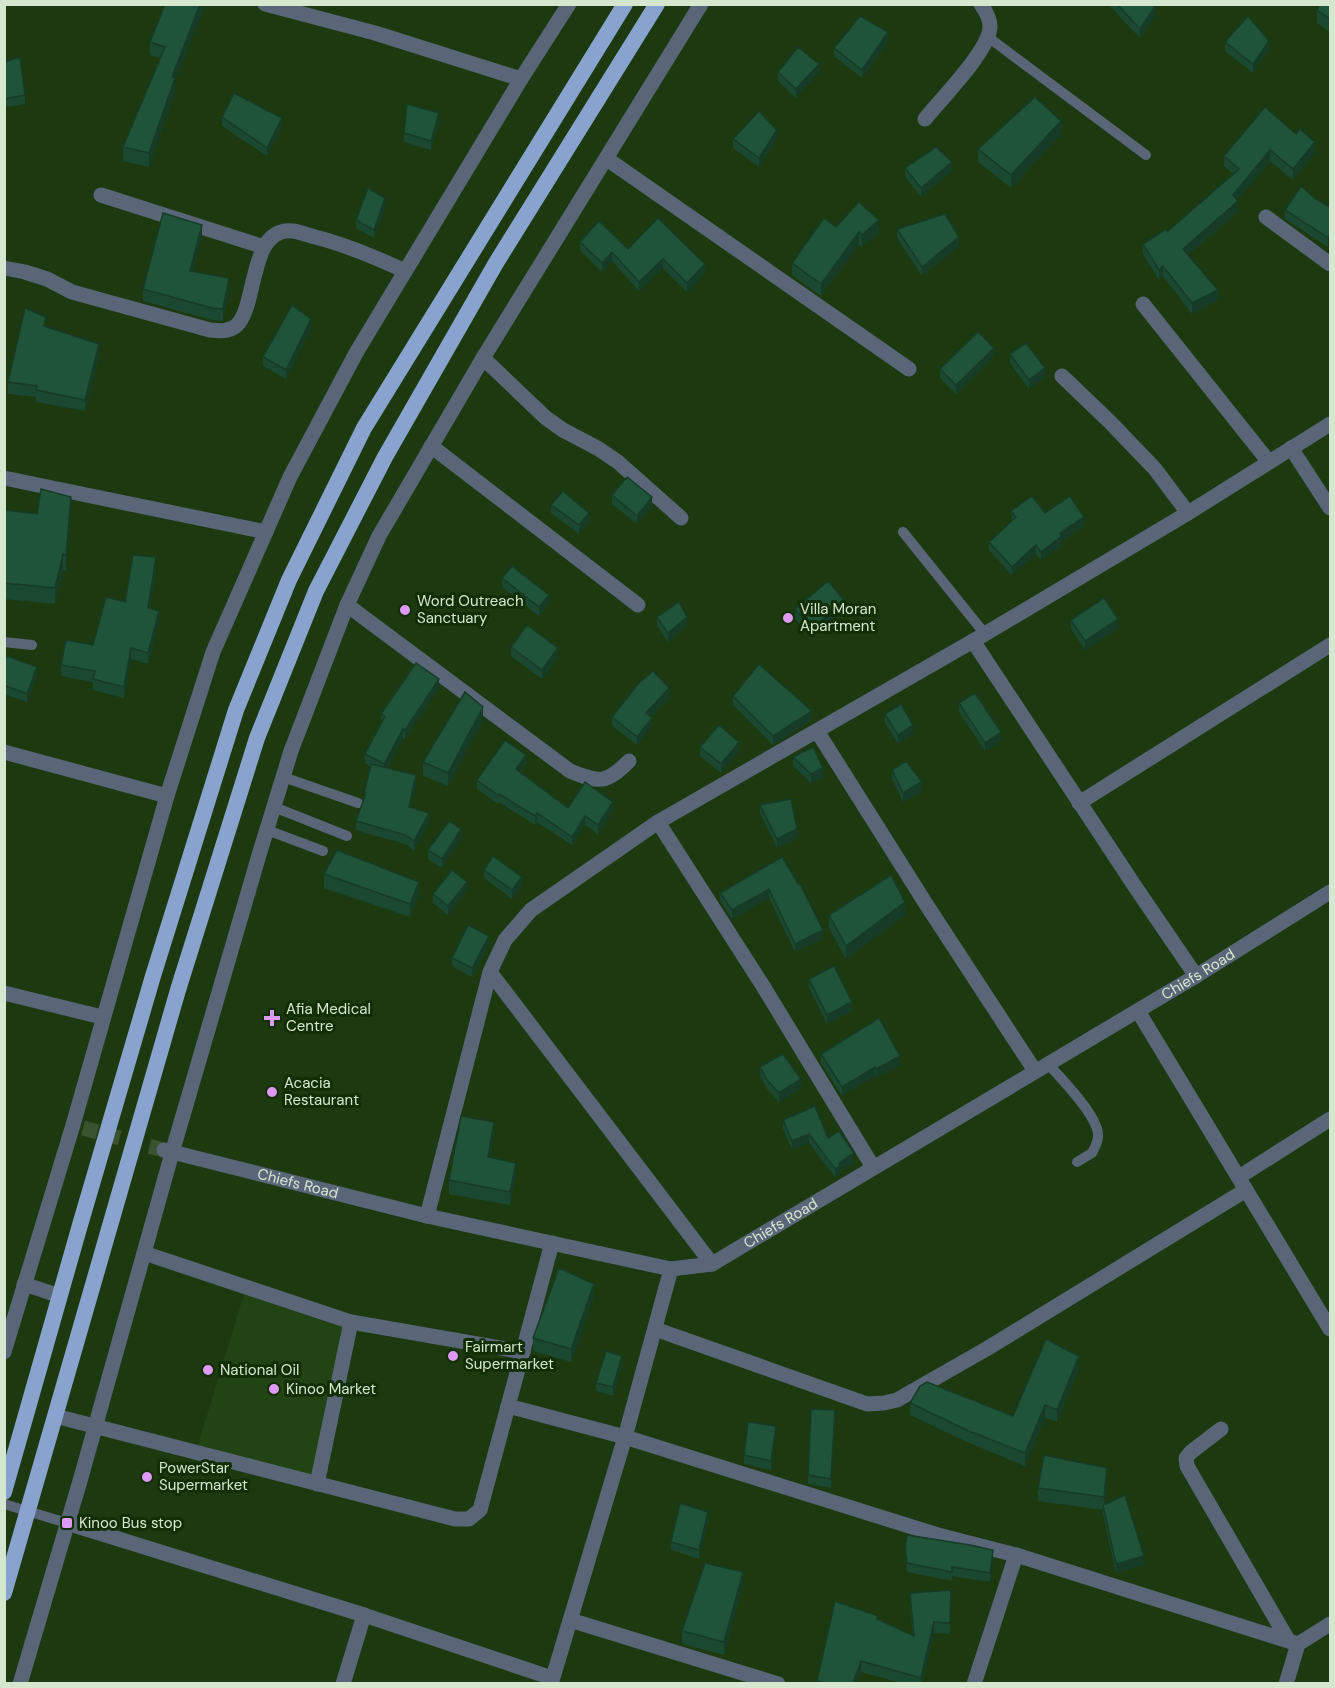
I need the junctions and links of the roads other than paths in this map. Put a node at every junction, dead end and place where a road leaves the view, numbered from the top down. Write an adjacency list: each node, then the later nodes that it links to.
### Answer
1 (265, 4): 8 (street)
2 (569, 4): 8 (street)
3 (625, 4): 68 (highway)
4 (657, 4): 75 (highway)
5 (981, 4): 7 (street)
6 (698, 7): 11 (street)
7 (987, 37): 9 (street); 10 (lane)
8 (521, 79): 17 (street)
9 (925, 119)
10 (1146, 155)
11 (607, 159): 19 (street); 20 (street)
12 (101, 195): 14 (street)
13 (1266, 217): 15 (street)
14 (264, 247): 16 (street); 17 (street)
15 (1330, 264)
16 (4, 268)
17 (405, 271): 30 (street)
18 (1143, 304): 25 (street)
19 (483, 358): 23 (street); 29 (street)
20 (909, 369)
21 (1062, 376): 28 (street)
22 (1330, 424): 24 (street)
23 (431, 446): 32 (street); 33 (street)
24 (1291, 448): 25 (street); 27 (street)
25 (1269, 462): 28 (street)
26 (4, 478): 30 (street)
27 (1330, 508)
28 (1188, 513): 34 (street)
29 (681, 518)
30 (266, 532): 42 (street)
31 (903, 532): 34 (lane)
32 (347, 605): 40 (street); 41 (street)
33 (638, 605)
34 (979, 637): 38 (street); 43 (street)
35 (4, 642): 36 (lane)
36 (32, 645)
37 (1330, 645): 43 (street)
38 (817, 731): 46 (street); 56 (street)
39 (4, 752): 42 (street)
40 (629, 761)
41 (283, 777): 44 (lane); 45 (street)
42 (167, 796): 55 (street)
43 (1079, 802): 52 (street)
44 (358, 803)
45 (274, 807): 47 (street); 48 (lane)
46 (658, 822): 51 (street); 60 (street)
47 (267, 830): 49 (lane); 58 (street)
48 (347, 836)
49 (323, 851)
50 (1330, 892): 52 (street, Chiefs Road)
51 (490, 972): 62 (street); 65 (street)
52 (1196, 976): 54 (street, Chiefs Road)
53 (4, 993): 55 (street)
54 (1138, 1011): 56 (street, Chiefs Road); 61 (street)
55 (102, 1017): 67 (street)
56 (1041, 1067): 59 (lane); 60 (street, Chiefs Road)
57 (1330, 1119): 61 (street)
58 (167, 1151): 62 (street, Chiefs Road); 64 (street)
59 (1077, 1162)
60 (873, 1167): 65 (street, Chiefs Road)
61 (1242, 1183): 70 (street); 71 (street)
62 (427, 1216): 63 (street, Chiefs Road)
63 (552, 1243): 66 (street, Chiefs Road); 73 (street)
64 (144, 1253): 69 (street); 76 (street)
65 (712, 1264): 66 (street, Chiefs Road)
66 (671, 1269): 70 (street)
67 (24, 1284): 68 (street); 72 (street)
68 (60, 1296): 80 (highway)
69 (351, 1322): 73 (street); 79 (street)
70 (655, 1329): 78 (street)
71 (1330, 1329)
72 (4, 1352)
73 (523, 1352): 74 (street)
74 (507, 1406): 78 (street); 79 (street)
75 (55, 1416): 76 (street); 82 (highway)
76 (94, 1427): 79 (street); 83 (street)
77 (1221, 1429): 89 (street)
78 (625, 1437): 84 (street); 87 (street)
79 (318, 1484)
80 (4, 1492)
81 (4, 1504): 82 (lane)
82 (28, 1512): 83 (lane); 85 (highway)
83 (67, 1523): 86 (street); 92 (street)
84 (1016, 1555): 89 (street); 94 (street)
85 (4, 1593)
86 (364, 1615): 90 (street); 93 (street)
87 (570, 1620): 90 (street); 91 (street)
88 (1330, 1624): 89 (street)
89 (1293, 1642): 95 (street)
90 (552, 1681)
91 (772, 1682)
92 (20, 1683)
93 (343, 1683)
94 (974, 1683)
95 (1286, 1683)

